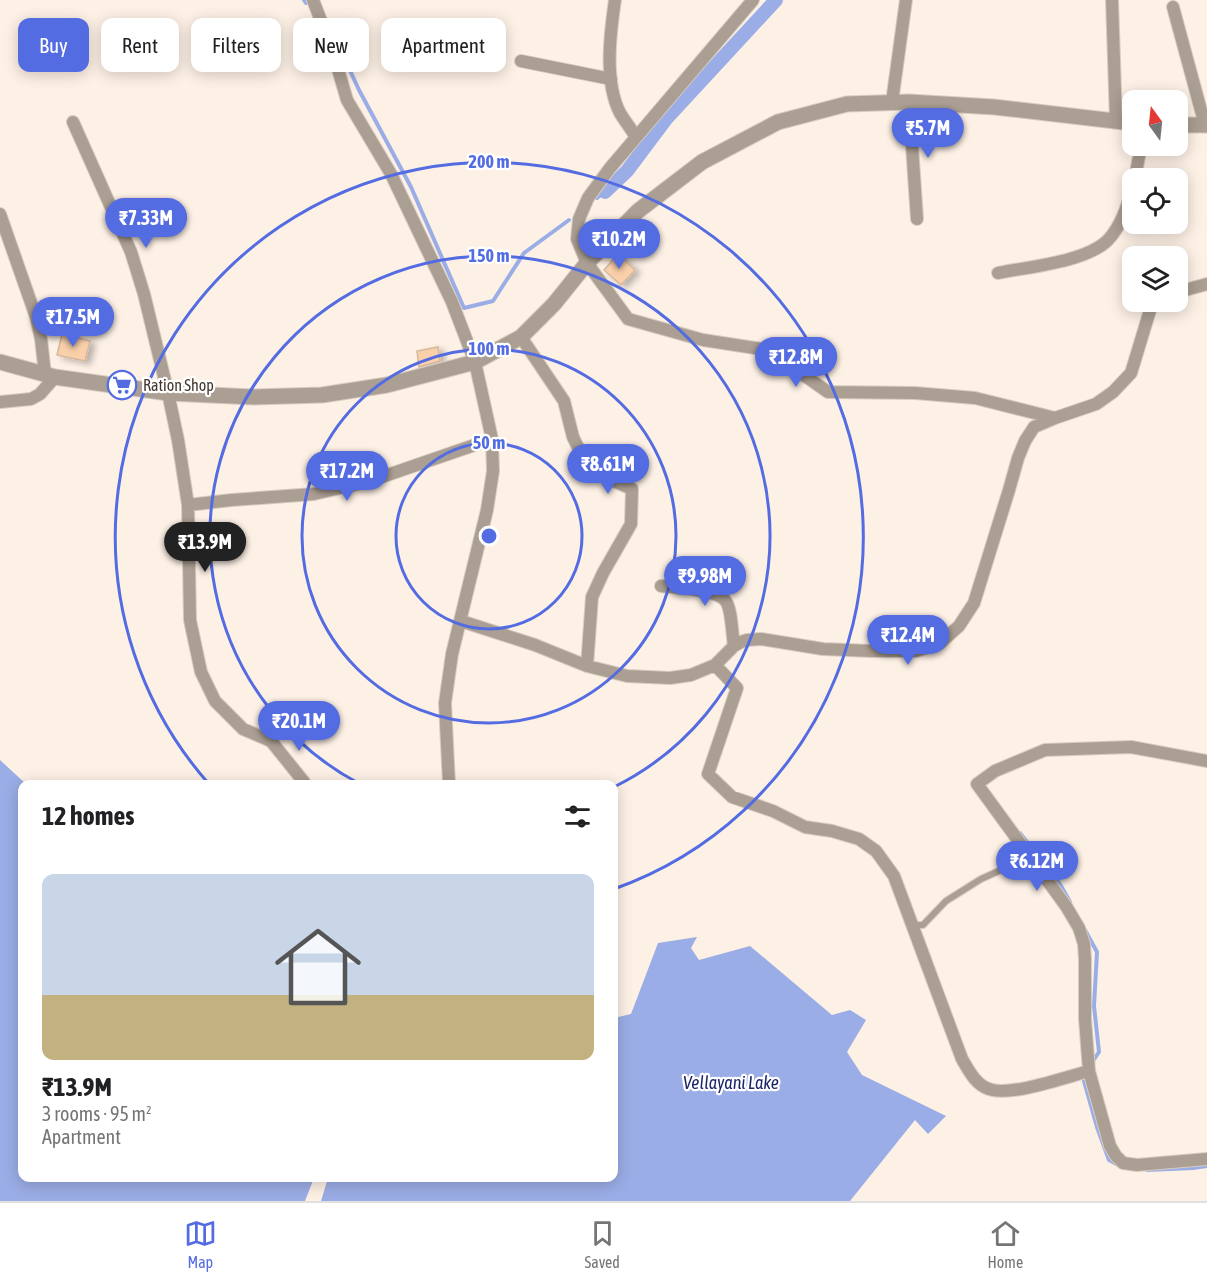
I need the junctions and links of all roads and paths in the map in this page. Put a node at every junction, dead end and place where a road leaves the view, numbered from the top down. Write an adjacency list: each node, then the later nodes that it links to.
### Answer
1 (313, 0): 27 (street)
2 (615, 0): 8 (street)
3 (753, 0): 16 (street)
4 (906, 0): 9 (street)
5 (1112, 0): 11 (street)
6 (1173, 7): 15 (street)
7 (521, 61): 8 (street)
8 (611, 79): 16 (street)
9 (892, 102): 10 (street); 20 (street)
10 (909, 102): 11 (street); 18 (street)
11 (1116, 121): 13 (street)
12 (73, 122): 29 (street)
13 (1122, 122)
14 (1188, 125): 15 (street)
15 (1206, 125)
16 (636, 137): 20 (street)
17 (0, 214): 28 (street)
18 (917, 219)
19 (1122, 219): 21 (street)
20 (587, 263): 25 (street); 31 (street)
21 (998, 273)
22 (1207, 284): 23 (street)
23 (1188, 289)
24 (1149, 312): 31 (street)
25 (521, 337): 27 (street); 38 (street)
26 (0, 362): 28 (street)
27 (475, 362): 29 (street); 32 (street)
28 (50, 376): 29 (street); 30 (street)
29 (168, 393): 33 (street)
30 (0, 402)
31 (1055, 418): 36 (street)
32 (492, 439): 33 (street); 35 (street)
33 (188, 505): 40 (street)
34 (661, 586): 36 (street)
35 (461, 621): 38 (street); 41 (street)
36 (734, 646): 37 (street)
37 (715, 665): 38 (street); 43 (street)
38 (587, 666)
39 (1207, 761): 42 (street)
40 (302, 780)
41 (449, 780)
42 (1030, 857): 43 (lane); 44 (street)
43 (912, 925): 44 (street)
44 (1089, 1071): 45 (street)
45 (1207, 1159)

